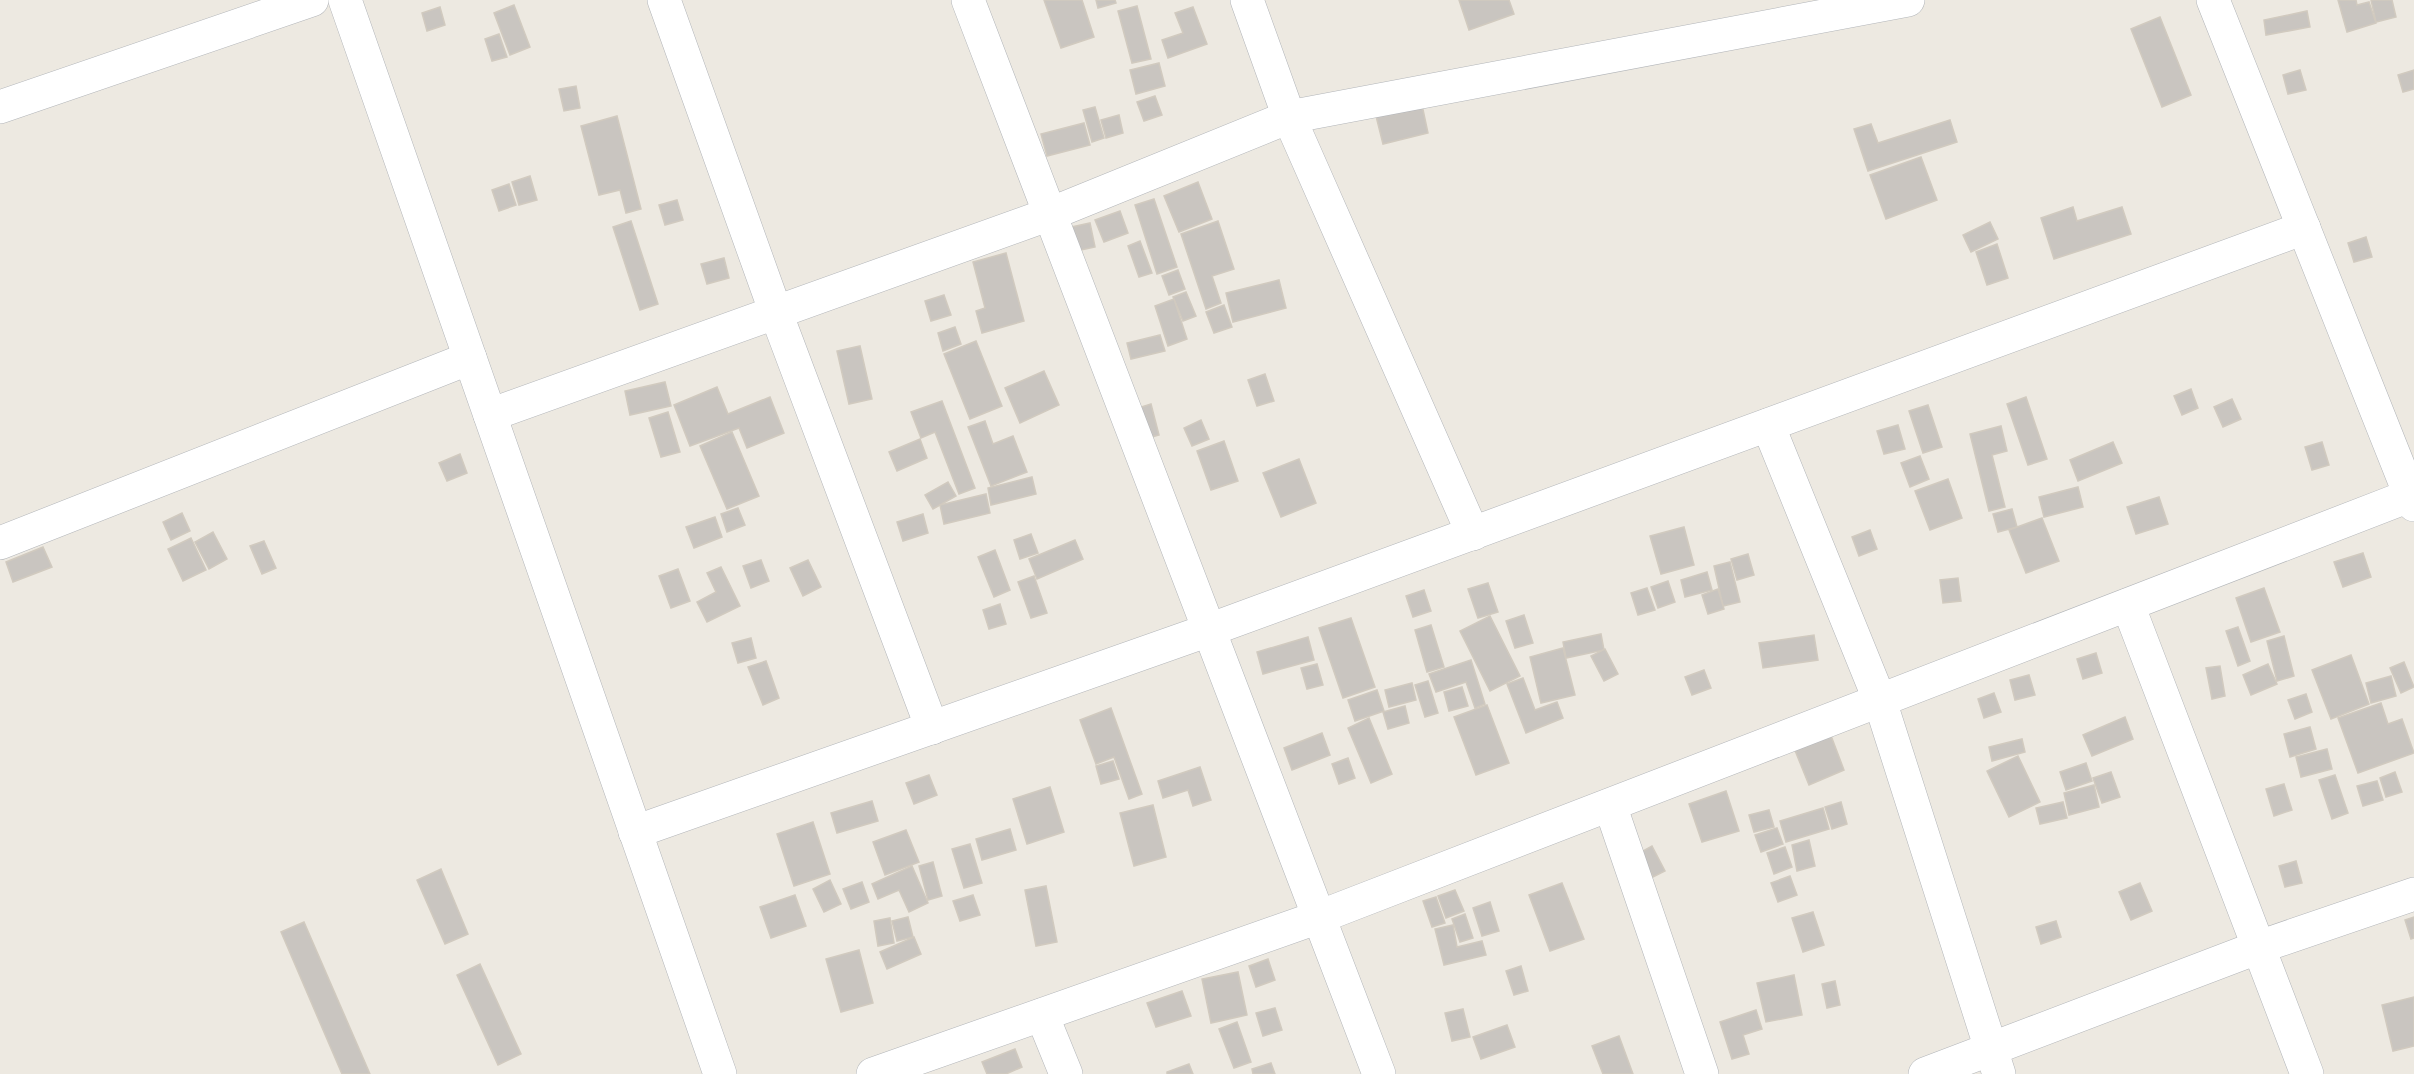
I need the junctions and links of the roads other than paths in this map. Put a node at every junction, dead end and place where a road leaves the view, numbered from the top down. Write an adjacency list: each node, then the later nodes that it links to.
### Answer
1 (312, 0): 8 (street)
2 (345, 0): 13 (street)
3 (664, 0): 12 (street)
4 (968, 0): 10 (street)
5 (1247, 0): 9 (street)
6 (1908, 0): 9 (street)
7 (2213, 0): 11 (street)
8 (0, 107)
9 (1289, 117): 10 (street); 17 (street)
10 (1050, 214): 12 (street); 20 (street)
11 (2304, 228): 15 (street); 16 (street)
12 (776, 313): 14 (street); 22 (street)
13 (470, 358): 14 (street); 18 (street)
14 (490, 415): 24 (street)
15 (1768, 425): 17 (street); 21 (street)
16 (2413, 498): 19 (street)
17 (1473, 534): 20 (street)
18 (0, 543)
19 (2128, 605): 21 (street); 27 (street)
20 (1209, 630): 22 (street); 26 (street)
21 (1880, 701): 23 (street); 29 (street)
22 (932, 728): 24 (street)
23 (1610, 805): 26 (street); 34 (street)
24 (636, 832): 30 (street)
25 (2414, 894): 27 (street)
26 (1319, 917): 28 (street); 33 (street)
27 (2259, 947): 29 (street); 36 (street)
28 (1042, 1015): 31 (street); 32 (street)
29 (1995, 1062): 35 (street)
30 (720, 1074)
31 (873, 1074)
32 (1066, 1074)
33 (1379, 1074)
34 (1702, 1074)
35 (1925, 1074)
36 (2307, 1074)

